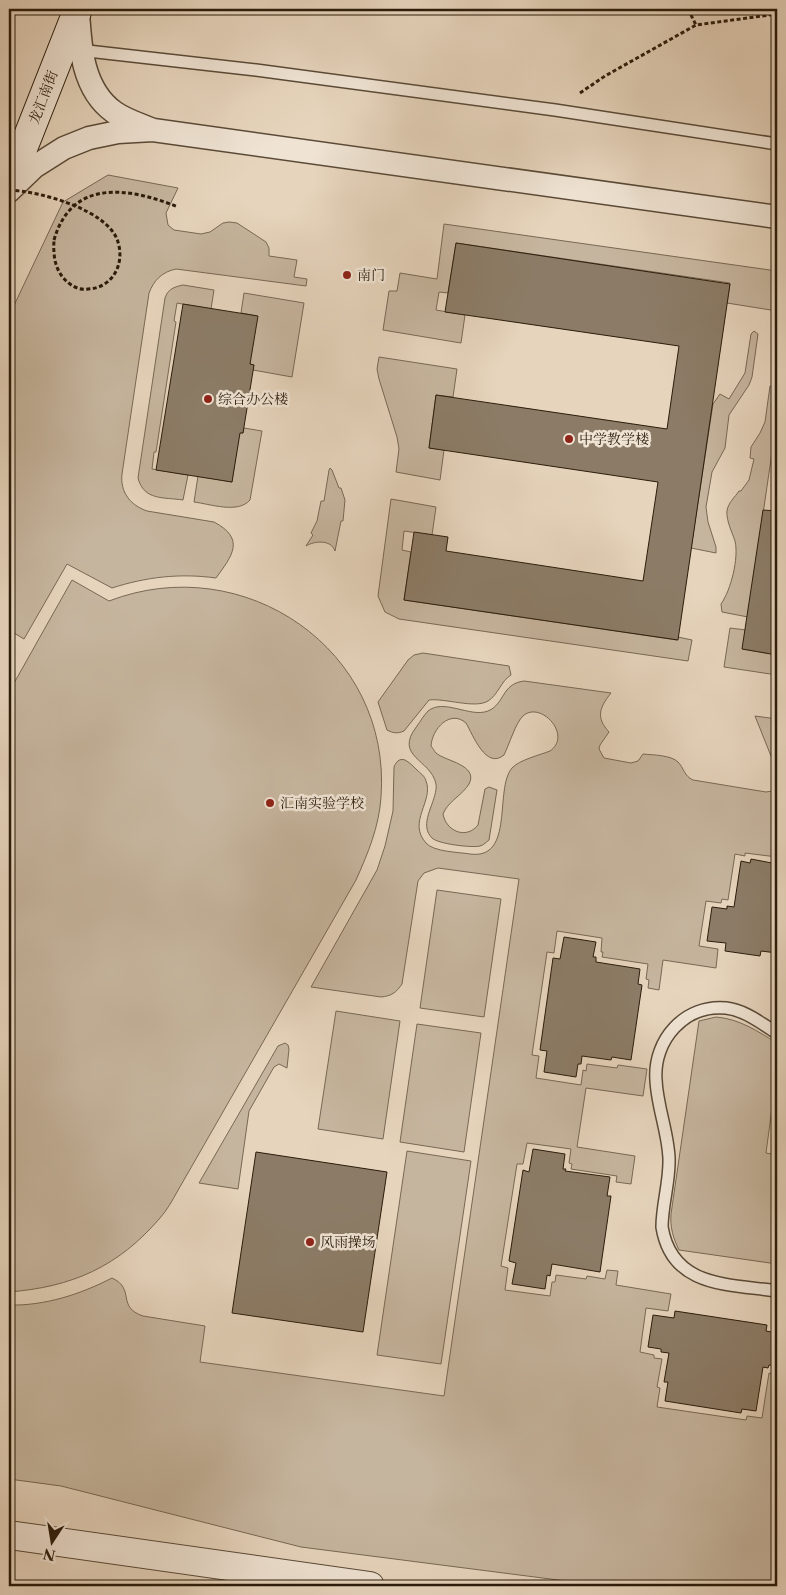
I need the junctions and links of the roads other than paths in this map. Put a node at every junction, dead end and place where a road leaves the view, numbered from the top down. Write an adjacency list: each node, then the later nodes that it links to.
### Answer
1 (78, 9): 2 (street, 龙汇南街); 3 (street)
2 (62, 48): 4 (lane); 5 (street, 龙汇南街)
3 (153, 130): 6 (street); 7 (street)
4 (777, 144)
5 (9, 184)
6 (9, 191)
7 (777, 217)
8 (777, 1033): 9 (lane)
9 (777, 1291)
10 (9, 1536): 11 (street)
11 (370, 1586)

